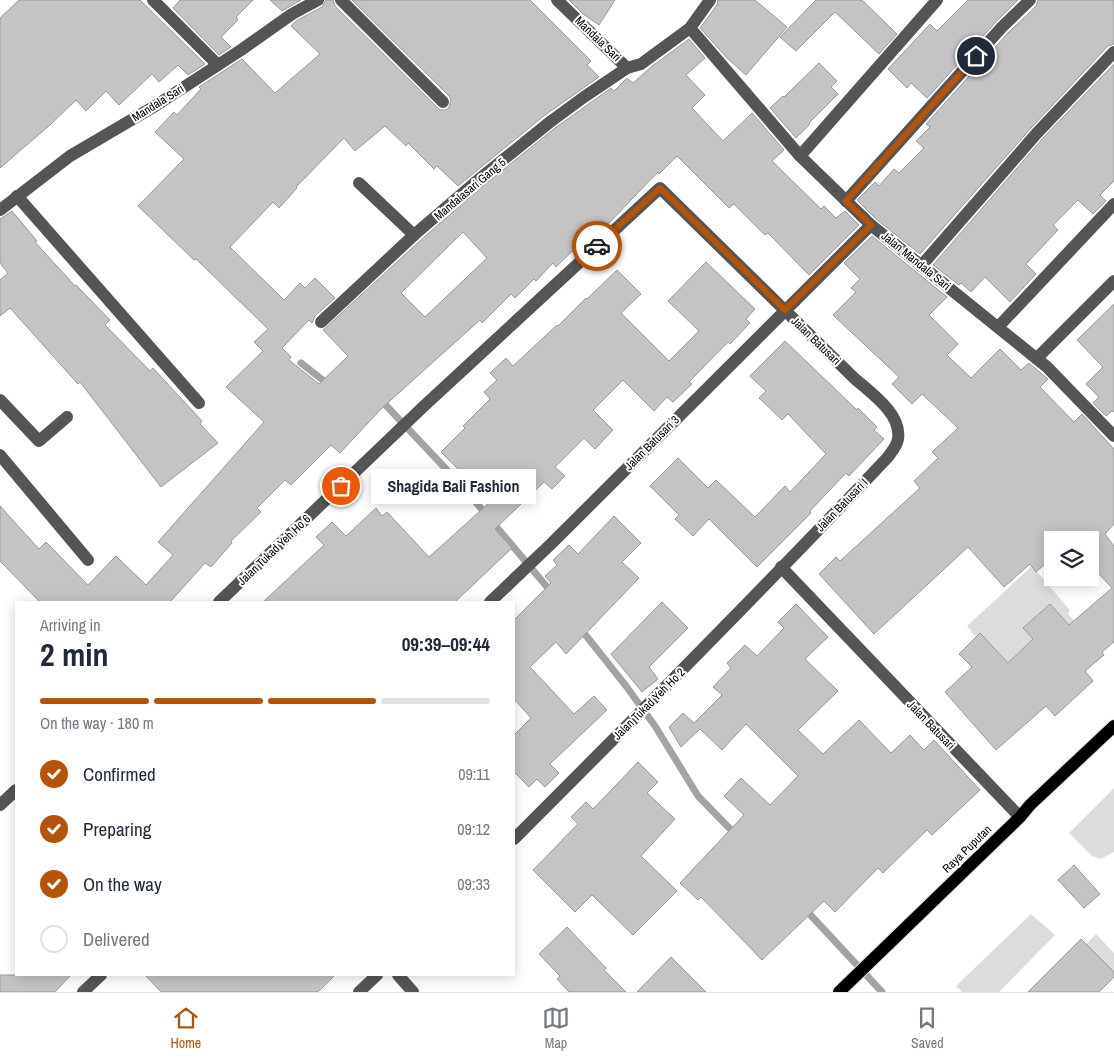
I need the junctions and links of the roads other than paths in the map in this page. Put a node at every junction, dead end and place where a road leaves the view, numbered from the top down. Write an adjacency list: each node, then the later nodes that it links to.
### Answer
1 (153, 0): 10 (street)
2 (318, 0): 10 (street, Mandala Sari)
3 (341, 0): 12 (street)
4 (557, 0): 11 (street, Mandala Sari)
5 (710, 0): 8 (street, Mandala Sari)
6 (937, 0): 13 (street)
7 (1030, 0): 16 (street)
8 (690, 28): 11 (street, Mandala Sari); 13 (street, Jalan Mandala Sari)
9 (1114, 52): 21 (street)
10 (218, 64): 15 (street, Mandala Sari)
11 (628, 68): 20 (street, Mandalasari Gang 5)
12 (443, 102)
13 (800, 156): 16 (street, Jalan Mandala Sari)
14 (359, 182): 20 (street)
15 (17, 196): 18 (street, Mandala Sari); 28 (street)
16 (846, 201): 19 (street, Jalan Mandala Sari)
17 (1114, 204): 25 (street)
18 (0, 210)
19 (871, 225): 21 (street, Jalan Mandala Sari); 23 (street, Jalan Batusari 3)
20 (414, 236): 24 (street, Mandalasari Gang 5)
21 (921, 266): 25 (street, Jalan Mandala Sari)
22 (1114, 281): 26 (street)
23 (785, 310): 31 (street, Jalan Batusari); 32 (street, Jalan Batusari); 37 (street, Jalan Batusari 3)
24 (321, 322)
25 (999, 326): 26 (street, Jalan Mandala Sari)
26 (1037, 358): 30 (street, Jalan Mandala Sari)
27 (0, 400): 29 (street)
28 (199, 403)
29 (67, 418)
30 (1112, 429)
31 (395, 435): 36 (street, Jalan Tukad Yeh Ho 6)
32 (898, 438): 35 (street, Jalan Batusari I)
33 (0, 455): 34 (street)
34 (88, 560)
35 (781, 567): 41 (street, Jalan Batusari); 42 (street, Jalan Tukad Yeh Ho 2)
36 (220, 601)
37 (491, 601)
38 (1114, 726): 41 (main road, Raya Puputan)
39 (15, 791): 40 (street)
40 (0, 804)
41 (1020, 817): 46 (main road, Raya Puputan)
42 (515, 838)
43 (100, 976): 47 (street)
44 (376, 976): 48 (street)
45 (399, 976): 49 (street)
46 (844, 988)
47 (83, 992)
48 (359, 992)
49 (413, 992)

